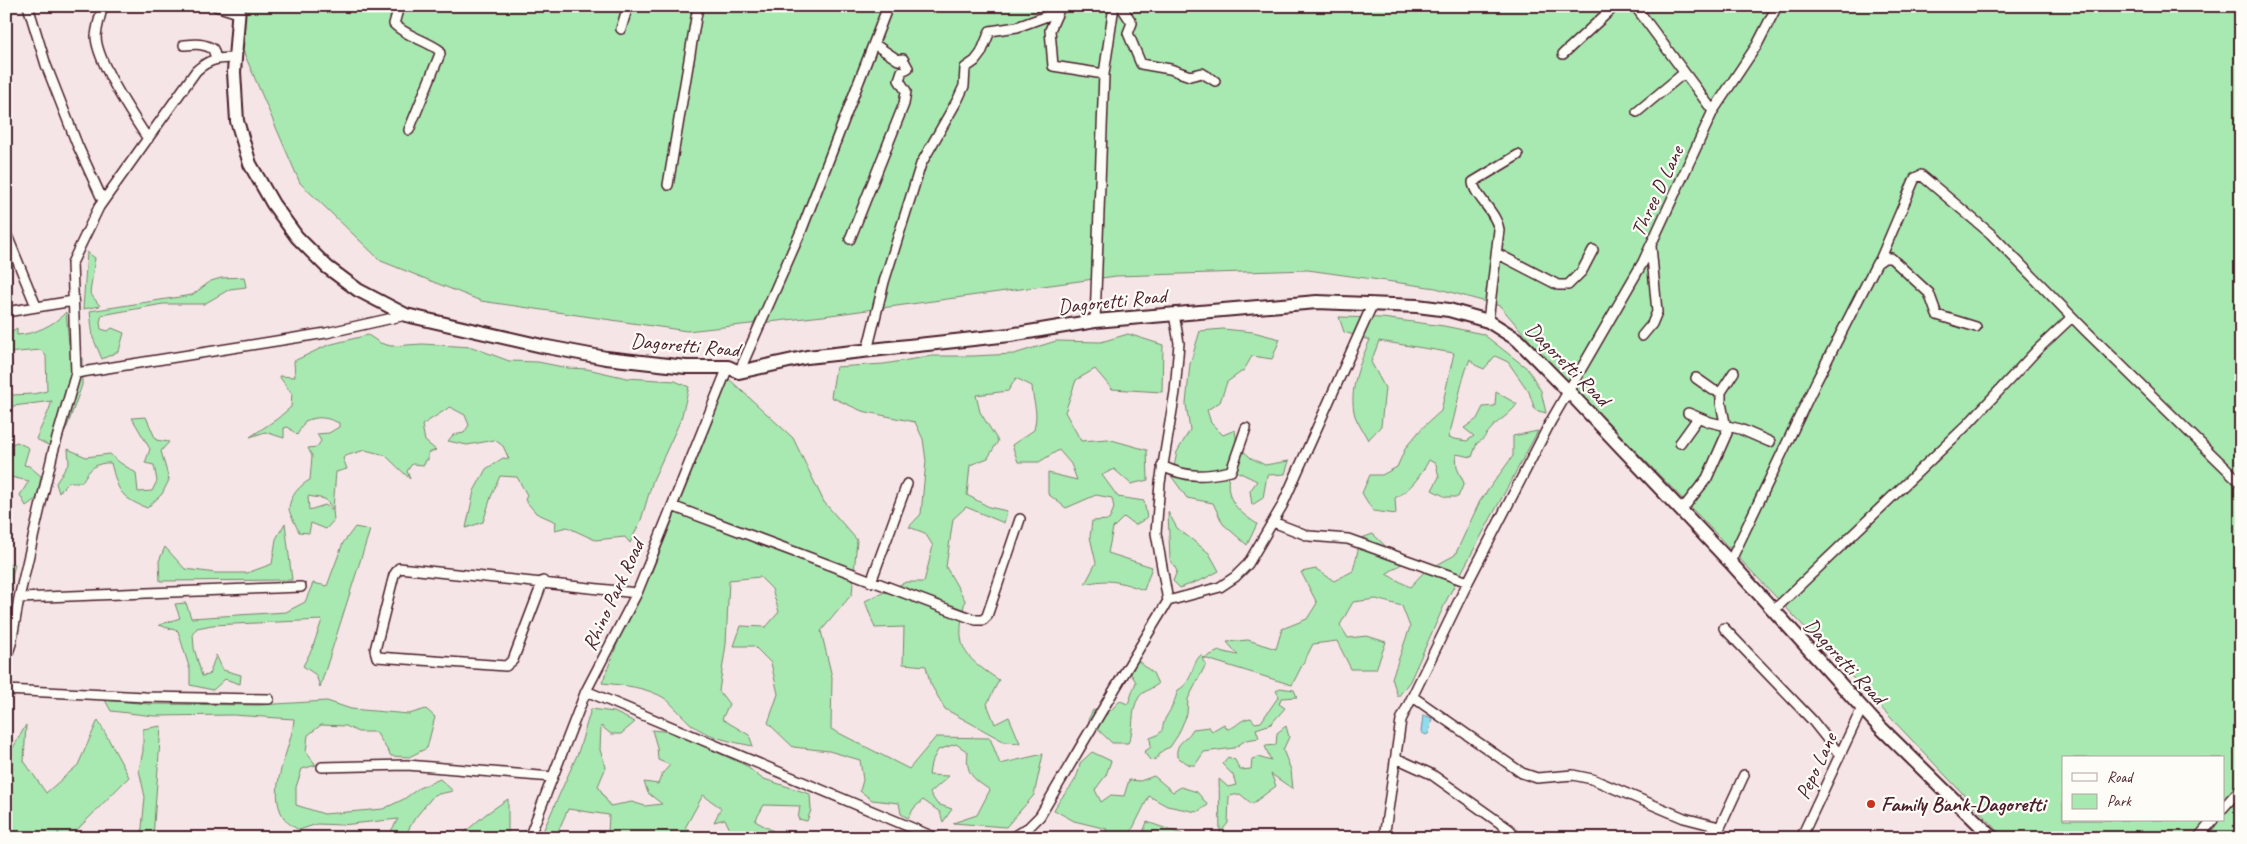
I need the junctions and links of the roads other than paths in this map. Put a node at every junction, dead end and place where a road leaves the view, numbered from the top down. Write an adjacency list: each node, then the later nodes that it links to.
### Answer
1 (28, 6): 30 (street)
2 (103, 6): 27 (street)
3 (216, 6): 14 (street)
4 (399, 6): 26 (street)
5 (628, 6): 15 (street)
6 (698, 6): 29 (street)
7 (888, 6): 16 (street, Rhino Park Road)
8 (1114, 6): 22 (street)
9 (1121, 6): 23 (street)
10 (1615, 6): 18 (street)
11 (1634, 6): 21 (street)
12 (1777, 6): 24 (street, Three D Lane)
13 (1057, 9): 22 (street); 48 (street)
14 (238, 10): 20 (main road, Dagoretti Road)
15 (621, 29)
16 (874, 44): 32 (street); 49 (street, Rhino Park Road)
17 (184, 46): 19 (street)
18 (1562, 54)
19 (216, 58): 20 (street); 27 (street)
20 (235, 58): 42 (main road, Dagoretti Road)
21 (1684, 73): 24 (street); 25 (street)
22 (1104, 74): 44 (street)
23 (1215, 82)
24 (1713, 111): 33 (street, Three D Lane)
25 (1637, 112)
26 (408, 130)
27 (148, 139): 30 (street)
28 (1518, 155): 35 (street)
29 (668, 185)
30 (103, 201): 37 (street)
31 (6, 232): 39 (street)
32 (850, 239)
33 (1651, 245): 47 (street); 53 (street, Three D Lane)
34 (1593, 250): 35 (street)
35 (1498, 254): 45 (street)
36 (1880, 260): 43 (street); 46 (street); 68 (street)
37 (73, 301): 39 (street); 51 (street)
38 (1373, 303): 41 (main road, Dagoretti Road); 45 (main road, Dagoretti Road); 67 (street)
39 (36, 306): 40 (street)
40 (6, 312)
41 (1174, 314): 44 (main road, Dagoretti Road); 61 (street)
42 (406, 315): 49 (main road, Dagoretti Road); 51 (street)
43 (2072, 317): 62 (street); 76 (street)
44 (1095, 321): 48 (main road, Dagoretti Road)
45 (1488, 321): 53 (main road, Dagoretti Road)
46 (1976, 327)
47 (1642, 336)
48 (867, 351): 49 (main road, Dagoretti Road)
49 (733, 369): 64 (street, Rhino Park Road)
50 (1734, 372): 54 (street)
51 (76, 373): 74 (street)
52 (1696, 378): 54 (street)
53 (1569, 392): 65 (main road, Dagoretti Road); 71 (street, Three D Lane)
54 (1721, 392): 57 (street)
55 (1688, 413): 56 (street)
56 (1698, 418): 57 (street); 60 (street)
57 (1726, 427): 59 (street); 65 (street)
58 (1246, 428): 61 (street)
59 (1770, 442)
60 (1680, 443)
61 (1162, 466): 75 (street)
62 (2241, 483)
63 (907, 484): 70 (street)
64 (672, 506): 70 (street); 73 (street, Rhino Park Road)
65 (1681, 511): 68 (main road, Dagoretti Road)
66 (1020, 519): 70 (street)
67 (1273, 522): 71 (street); 75 (street)
68 (1730, 562): 76 (main road, Dagoretti Road)
69 (542, 582): 69 (street); 73 (street)
70 (871, 582)
71 (1468, 582): 81 (street, Three D Lane)
72 (301, 587): 74 (street)
73 (637, 593): 80 (street, Rhino Park Road)
74 (19, 598): 78 (street)
75 (1168, 601): 95 (street)
76 (1773, 611): 83 (main road, Dagoretti Road)
77 (1724, 628): 84 (street)
78 (6, 658)
79 (6, 690): 82 (street)
80 (586, 691): 88 (street, Rhino Park Road); 94 (street)
81 (1413, 696): 85 (street, Three D Lane); 92 (street)
82 (269, 699)
83 (1862, 708): 84 (street, Pepo Lane); 100 (main road, Dagoretti Road)
84 (1840, 755): 99 (street, Pepo Lane)
85 (1396, 758): 96 (street, Three D Lane); 97 (street)
86 (322, 767): 88 (street)
87 (1744, 775): 92 (street)
88 (552, 776): 93 (street, Rhino Park Road)
89 (2241, 788): 90 (street)
90 (2224, 807)
91 (2211, 822): 101 (street)
92 (1719, 827): 98 (street)
93 (528, 838)
94 (936, 838)
95 (1011, 838)
96 (1384, 838)
97 (1516, 838)
98 (1715, 838)
99 (1801, 838)
100 (1993, 838)
101 (2198, 838)

